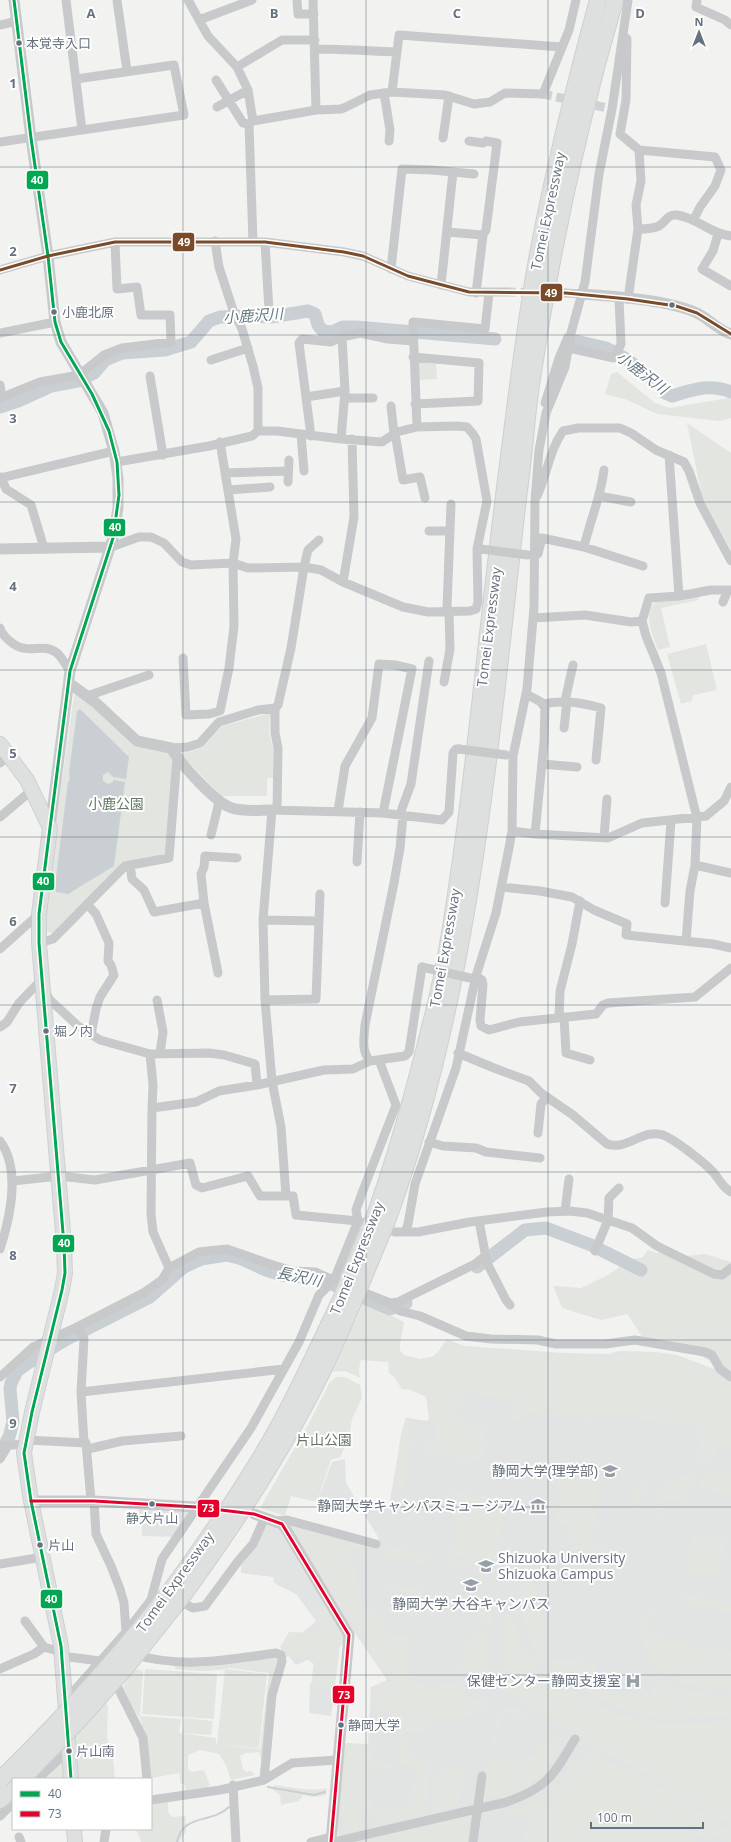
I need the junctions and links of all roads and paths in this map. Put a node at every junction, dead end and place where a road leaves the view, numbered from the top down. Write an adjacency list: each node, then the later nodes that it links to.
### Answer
1 (14, 0): 15 (street)
2 (66, 0): 24 (street)
3 (117, 0): 23 (street)
4 (188, 0): 14 (street)
5 (252, 0): 14 (street)
6 (297, 0): 13 (street)
7 (313, 0): 13 (street)
8 (576, 0): 20 (street)
9 (598, 0): 218 (highway, Tomei Expressway)
10 (615, 0): 218 (highway, Tomei Expressway)
11 (628, 0): 18 (street)
12 (697, 0): 17 (street)
13 (314, 14): 19 (street)
14 (199, 20): 22 (street)
15 (17, 21): 16 (street); 34 (street)
16 (0, 25)
17 (731, 25)
18 (622, 34): 39 (street); 61 (street)
19 (315, 44): 21 (street); 22 (street); 31 (street)
20 (562, 47): 21 (street); 28 (street)
21 (397, 52): 27 (street)
22 (237, 67): 26 (street)
23 (127, 71): 24 (street); 33 (street)
24 (76, 79): 33 (street)
25 (216, 80): 29 (street)
26 (248, 90): 29 (street); 32 (street)
27 (388, 92): 28 (street); 31 (street); 36 (street)
28 (449, 96): 35 (street)
29 (229, 101): 30 (street); 32 (street)
30 (217, 107)
31 (316, 110): 32 (street)
32 (251, 122): 50 (street)
33 (82, 130): 34 (street)
34 (30, 138): 38 (street); 52 (street)
35 (443, 138)
36 (389, 141)
37 (469, 141): 46 (street)
38 (0, 142)
39 (639, 150): 42 (street); 43 (street)
40 (453, 172): 41 (street); 44 (street); 53 (street)
41 (474, 174)
42 (694, 219): 43 (street); 45 (street)
43 (638, 229): 62 (street)
44 (447, 232): 46 (street); 55 (street)
45 (718, 234): 47 (street); 56 (street)
46 (483, 235): 58 (street)
47 (731, 236)
48 (215, 241): 49 (street); 50 (street); 70 (street)
49 (116, 242): 52 (street); 75 (street)
50 (253, 242): 51 (street)
51 (265, 242): 53 (street); 63 (street)
52 (48, 256): 54 (street); 64 (street)
53 (391, 269): 55 (street)
54 (0, 270)
55 (441, 285): 58 (street)
56 (731, 286)
57 (507, 292): 59 (street)
58 (476, 293): 59 (street)
59 (489, 293): 69 (street)
60 (566, 293): 61 (street)
61 (581, 294): 62 (street); 66 (street)
62 (623, 298): 67 (street); 71 (street)
63 (268, 311)
64 (55, 322): 65 (street); 75 (street)
65 (0, 333)
66 (571, 333): 71 (street); 90 (street)
67 (730, 336)
68 (342, 337): 69 (street); 77 (street); 78 (street)
69 (412, 342): 72 (street)
70 (248, 348): 73 (street); 84 (street)
71 (569, 348): 90 (street)
72 (413, 357): 81 (street); 81 (street)
73 (211, 360)
74 (150, 376): 91 (street)
75 (82, 379): 79 (street); 93 (street)
76 (0, 385): 79 (street)
77 (345, 395): 78 (street); 80 (street); 87 (street)
78 (306, 397): 86 (street)
79 (1, 398)
80 (373, 398)
81 (416, 404): 83 (street)
82 (391, 406): 85 (street)
83 (417, 427): 85 (street); 117 (street)
84 (258, 431): 86 (street); 89 (street)
85 (394, 434): 88 (street); 106 (street)
86 (306, 435): 87 (street); 97 (street)
87 (341, 439): 88 (street)
88 (352, 440): 123 (street)
89 (220, 442): 91 (street); 99 (street)
90 (539, 450): 107 (street)
91 (163, 455): 93 (street)
92 (669, 455): 107 (street); 119 (street); 125 (street)
93 (116, 456): 100 (street); 113 (street)
94 (289, 460): 95 (street)
95 (288, 470): 98 (street); 101 (street)
96 (604, 470): 105 (street)
97 (304, 471)
98 (258, 472): 99 (street); 103 (street)
99 (225, 473): 104 (street)
100 (0, 478): 115 (street)
101 (288, 482)
102 (270, 487): 103 (street)
103 (258, 488): 104 (street)
104 (228, 490): 120 (street)
105 (599, 496): 108 (street); 114 (street)
106 (425, 498)
107 (535, 501): 118 (street)
108 (631, 502)
109 (451, 504): 111 (street)
110 (428, 531): 111 (street)
111 (450, 531): 127 (street)
112 (319, 540): 122 (street)
113 (111, 546): 115 (street); 120 (street); 134 (street)
114 (584, 547): 118 (street); 121 (street)
115 (44, 548): 116 (street)
116 (0, 549)
117 (479, 549): 118 (street, bridge); 127 (street)
118 (531, 555): 128 (street)
119 (731, 561)
120 (233, 563): 122 (street); 143 (street)
121 (643, 566)
122 (304, 567): 123 (street); 142 (street)
123 (343, 582): 127 (street)
124 (730, 590): 125 (street); 126 (street)
125 (680, 596): 129 (street)
126 (723, 602)
127 (449, 612): 136 (street)
128 (533, 618): 129 (street); 138 (street)
129 (642, 621): 164 (street)
130 (0, 628): 134 (street)
131 (184, 658): 143 (street)
132 (429, 661): 162 (street)
133 (573, 665): 140 (street)
134 (70, 671): 137 (street)
135 (149, 675): 139 (street)
136 (444, 682)
137 (69, 683): 139 (street); 166 (street)
138 (526, 694): 141 (street); 148 (street)
139 (87, 696): 147 (street)
140 (566, 701): 141 (street); 145 (street); 150 (street)
141 (542, 704): 151 (street)
142 (275, 708): 144 (street); 158 (street)
143 (220, 711): 144 (street)
144 (219, 722): 147 (street)
145 (564, 728)
146 (0, 744): 149 (main road)
147 (174, 753): 156 (street); 173 (street)
148 (509, 755): 162 (street, bridge); 167 (street)
149 (5, 759): 154 (main road)
150 (596, 760)
151 (542, 764): 152 (street); 169 (street)
152 (577, 767)
153 (731, 787): 157 (street)
154 (32, 790): 163 (street); 166 (main road)
155 (607, 799): 170 (street)
156 (219, 802): 158 (street); 168 (street)
157 (727, 804): 164 (street)
158 (275, 810): 159 (street); 183 (street)
159 (338, 811): 160 (street); 161 (street)
160 (360, 812): 161 (street); 172 (street)
161 (383, 813): 162 (street)
162 (402, 814): 200 (street)
163 (0, 817)
164 (698, 818): 165 (street); 174 (street)
165 (671, 821): 170 (street); 180 (street)
166 (50, 828): 182 (main road)
167 (512, 831): 169 (street); 176 (street)
168 (211, 834)
169 (535, 834): 170 (street)
170 (604, 837)
171 (237, 858): 179 (street)
172 (357, 862)
173 (130, 865): 179 (street); 181 (street)
174 (695, 866): 175 (street); 185 (street)
175 (731, 873)
176 (502, 887): 178 (street); 191 (street)
177 (320, 894): 184 (street)
178 (580, 902): 185 (street); 195 (street)
179 (204, 903): 190 (street)
180 (665, 903)
181 (87, 904): 186 (street); 197 (street)
182 (40, 914): 186 (main road); 188 (street)
183 (262, 920): 184 (street); 194 (street)
184 (319, 921): 194 (street)
185 (686, 941): 187 (street)
186 (39, 943): 192 (main road)
187 (731, 948)
188 (0, 949)
189 (731, 968): 195 (street)
190 (218, 973)
191 (474, 978): 195 (street); 198 (street); 200 (street, bridge)
192 (42, 983): 196 (street); 197 (street); 211 (main road)
193 (157, 1000): 199 (street)
194 (265, 1000): 202 (street)
195 (562, 1018): 201 (street)
196 (0, 1027)
197 (91, 1036): 199 (street)
198 (458, 1052): 204 (street); 208 (street)
199 (155, 1053): 203 (street); 205 (street)
200 (375, 1060): 202 (street); 220 (street)
201 (590, 1060)
202 (272, 1082): 203 (street); 216 (street)
203 (257, 1085): 205 (street)
204 (547, 1097): 206 (street); 215 (street)
205 (152, 1108): 210 (street)
206 (538, 1133)
207 (0, 1141): 213 (street)
208 (429, 1142): 209 (street); 222 (street)
209 (540, 1158)
210 (152, 1170): 211 (street); 216 (street); 226 (street)
211 (59, 1176): 213 (street); 232 (main road)
212 (569, 1179): 217 (street)
213 (13, 1181): 224 (street)
214 (620, 1188): 219 (street)
215 (731, 1192)
216 (286, 1196): 220 (street)
217 (565, 1211): 219 (street); 221 (street)
218 (381, 1218): 252 (highway, Tomei Expressway, bridge)
219 (608, 1220): 223 (street); 227 (street)
220 (358, 1221): 222 (street); 228 (street)
221 (479, 1221): 222 (street); 225 (street)
222 (405, 1232)
223 (596, 1248)
224 (0, 1249)
225 (486, 1259): 229 (street); 230 (street)
226 (169, 1268): 228 (street); 231 (street)
227 (731, 1268)
228 (334, 1280): 229 (street); 233 (street)
229 (390, 1304): 235 (street)
230 (510, 1305)
231 (78, 1328): 232 (street); 236 (street)
232 (51, 1339): 234 (street); 238 (main road)
233 (284, 1369): 236 (street); 244 (street)
234 (0, 1377)
235 (731, 1377)
236 (81, 1392): 240 (street)
237 (181, 1436): 240 (street)
238 (26, 1442): 239 (street); 240 (street); 242 (main road)
239 (5, 1446): 241 (street)
240 (86, 1446): 243 (street)
241 (0, 1459)
242 (31, 1501): 243 (street); 249 (main road)
243 (92, 1501): 244 (street); 254 (street)
244 (196, 1507): 245 (street); 251 (street)
245 (213, 1510)
246 (254, 1514): 247 (street)
247 (270, 1519): 248 (street); 251 (street); 263 (street)
248 (376, 1544)
249 (43, 1557): 250 (street); 257 (main road)
250 (0, 1564)
251 (156, 1586): 254 (street)
252 (176, 1594): 265 (highway, Tomei Expressway, bridge); 269 (highway, Tomei Expressway, bridge)
253 (25, 1621): 255 (street)
254 (126, 1632): 256 (street)
255 (44, 1647): 257 (street); 259 (street)
256 (111, 1648): 258 (street); 270 (street)
257 (62, 1654): 258 (street); 260 (main road)
258 (102, 1660): 260 (street); 268 (street)
259 (0, 1668)
260 (66, 1700): 262 (main road)
261 (575, 1739): 279 (street)
262 (69, 1750): 266 (street); 267 (main road)
263 (337, 1760): 270 (street); 279 (street)
264 (482, 1776): 284 (street, bridge)
265 (23, 1778)
266 (39, 1778)
267 (71, 1778)
268 (147, 1778)
269 (0, 1780)
270 (264, 1780): 271 (street)
271 (233, 1785): 274 (street); 282 (street)
272 (12, 1789): 273 (highway)
273 (0, 1800)
274 (152, 1800)
275 (12, 1804): 276 (street)
276 (0, 1816)
277 (74, 1830): 280 (main road)
278 (106, 1830): 281 (street)
279 (332, 1840): 283 (street)
280 (75, 1842)
281 (104, 1842)
282 (236, 1842)
283 (311, 1842)
284 (473, 1842)

